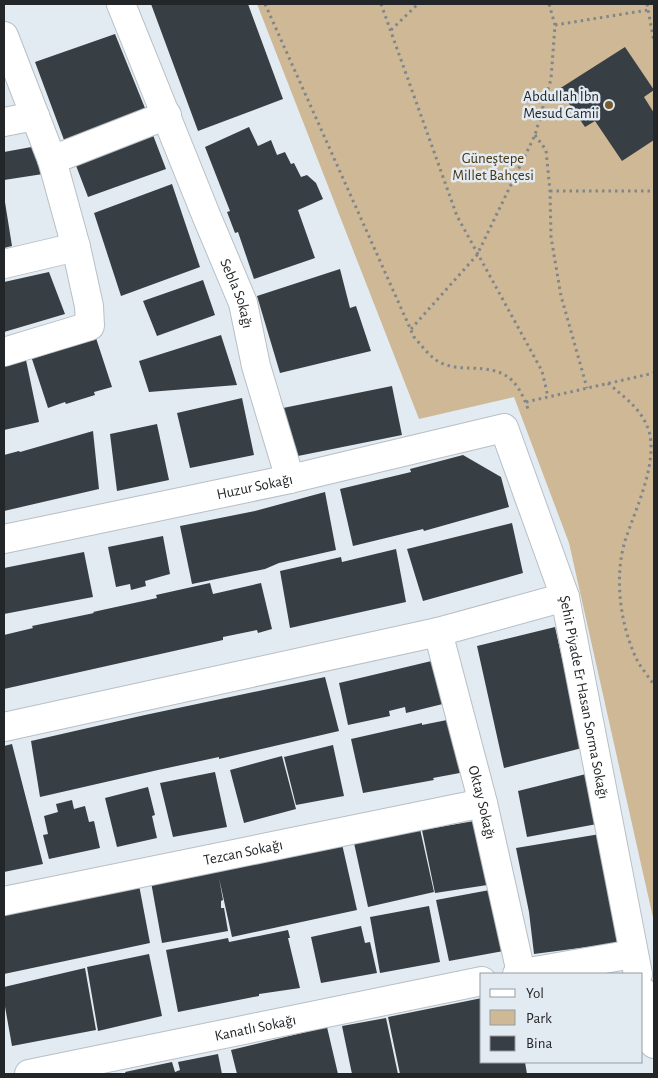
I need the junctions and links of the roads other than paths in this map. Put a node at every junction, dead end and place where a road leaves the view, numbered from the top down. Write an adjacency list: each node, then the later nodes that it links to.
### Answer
1 (121, 4): 3 (street, Sebla Sokağı)
2 (4, 36): 4 (street)
3 (167, 115): 6 (street); 11 (street, Sebla Sokağı)
4 (35, 116): 5 (street); 6 (street)
5 (4, 122)
6 (52, 160): 7 (street)
7 (76, 247): 8 (street); 9 (street)
8 (4, 264)
9 (4, 352)
10 (504, 428): 11 (street, Huzur Sokağı); 13 (street, Şehit Piyade Er Hasan Sorma Sokağı)
11 (290, 479): 12 (street, Huzur Sokağı)
12 (4, 539)
13 (565, 597): 14 (street); 18 (street, Şehit Piyade Er Hasan Sorma Sokağı)
14 (438, 632): 15 (street); 16 (street, Oktay Sokağı)
15 (4, 727)
16 (483, 803): 17 (street, Tezcan Sokağı); 19 (street, Oktay Sokağı)
17 (4, 901)
18 (636, 964): 20 (street)
19 (519, 973)
20 (531, 973)
21 (480, 982): 24 (street, Kanatlı Sokağı)
22 (643, 995): 23 (street)
23 (654, 1044)
24 (29, 1074)

